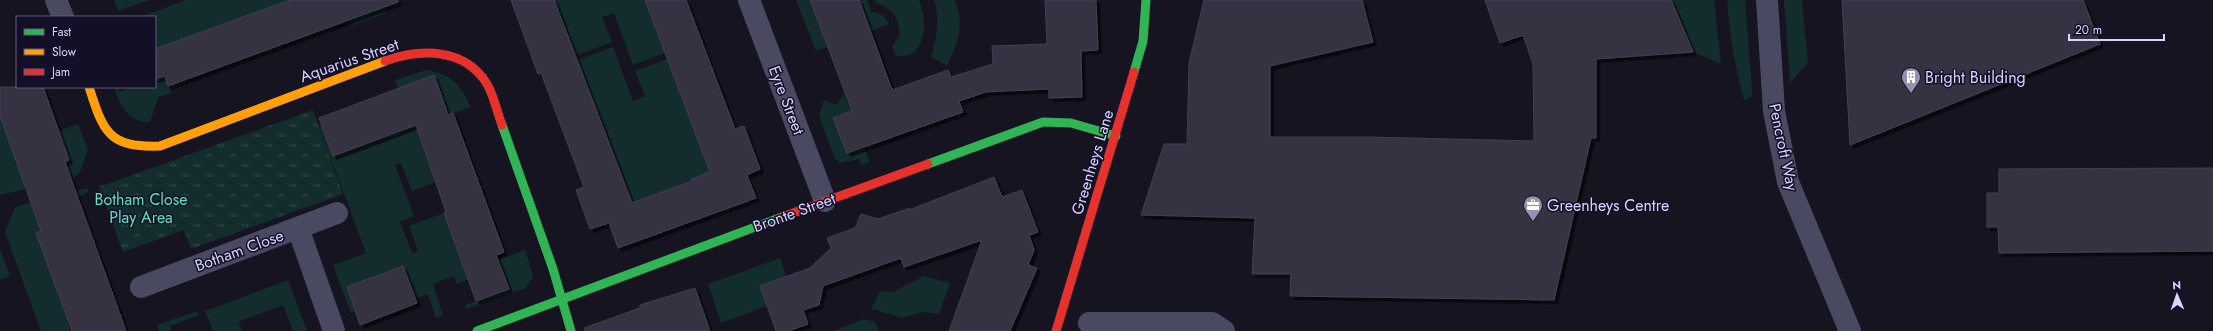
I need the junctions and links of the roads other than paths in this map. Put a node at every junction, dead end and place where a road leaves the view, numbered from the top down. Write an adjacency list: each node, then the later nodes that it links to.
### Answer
1 (56, 0): 5 (street)
2 (749, 0): 8 (street, Eyre Street)
3 (1146, 0): 7 (street, Greenheys Lane)
4 (1767, 0): 19 (street, Pencroft Way)
5 (63, 16)
6 (88, 88): 12 (street, Aquarius Street)
7 (1116, 136): 8 (street, Bronte Street); 17 (street, Greenheys Lane)
8 (825, 201): 12 (street, Bronte Street)
9 (337, 213): 10 (street, Botham Close)
10 (298, 228): 11 (street, Botham Close); 14 (street)
11 (141, 287)
12 (560, 299): 15 (street, Bronte Street); 16 (street, Aquarius Street)
13 (1090, 323): 18 (street)
14 (334, 331)
15 (477, 331)
16 (571, 331)
17 (1056, 331)
18 (1224, 331)
19 (1850, 331)

